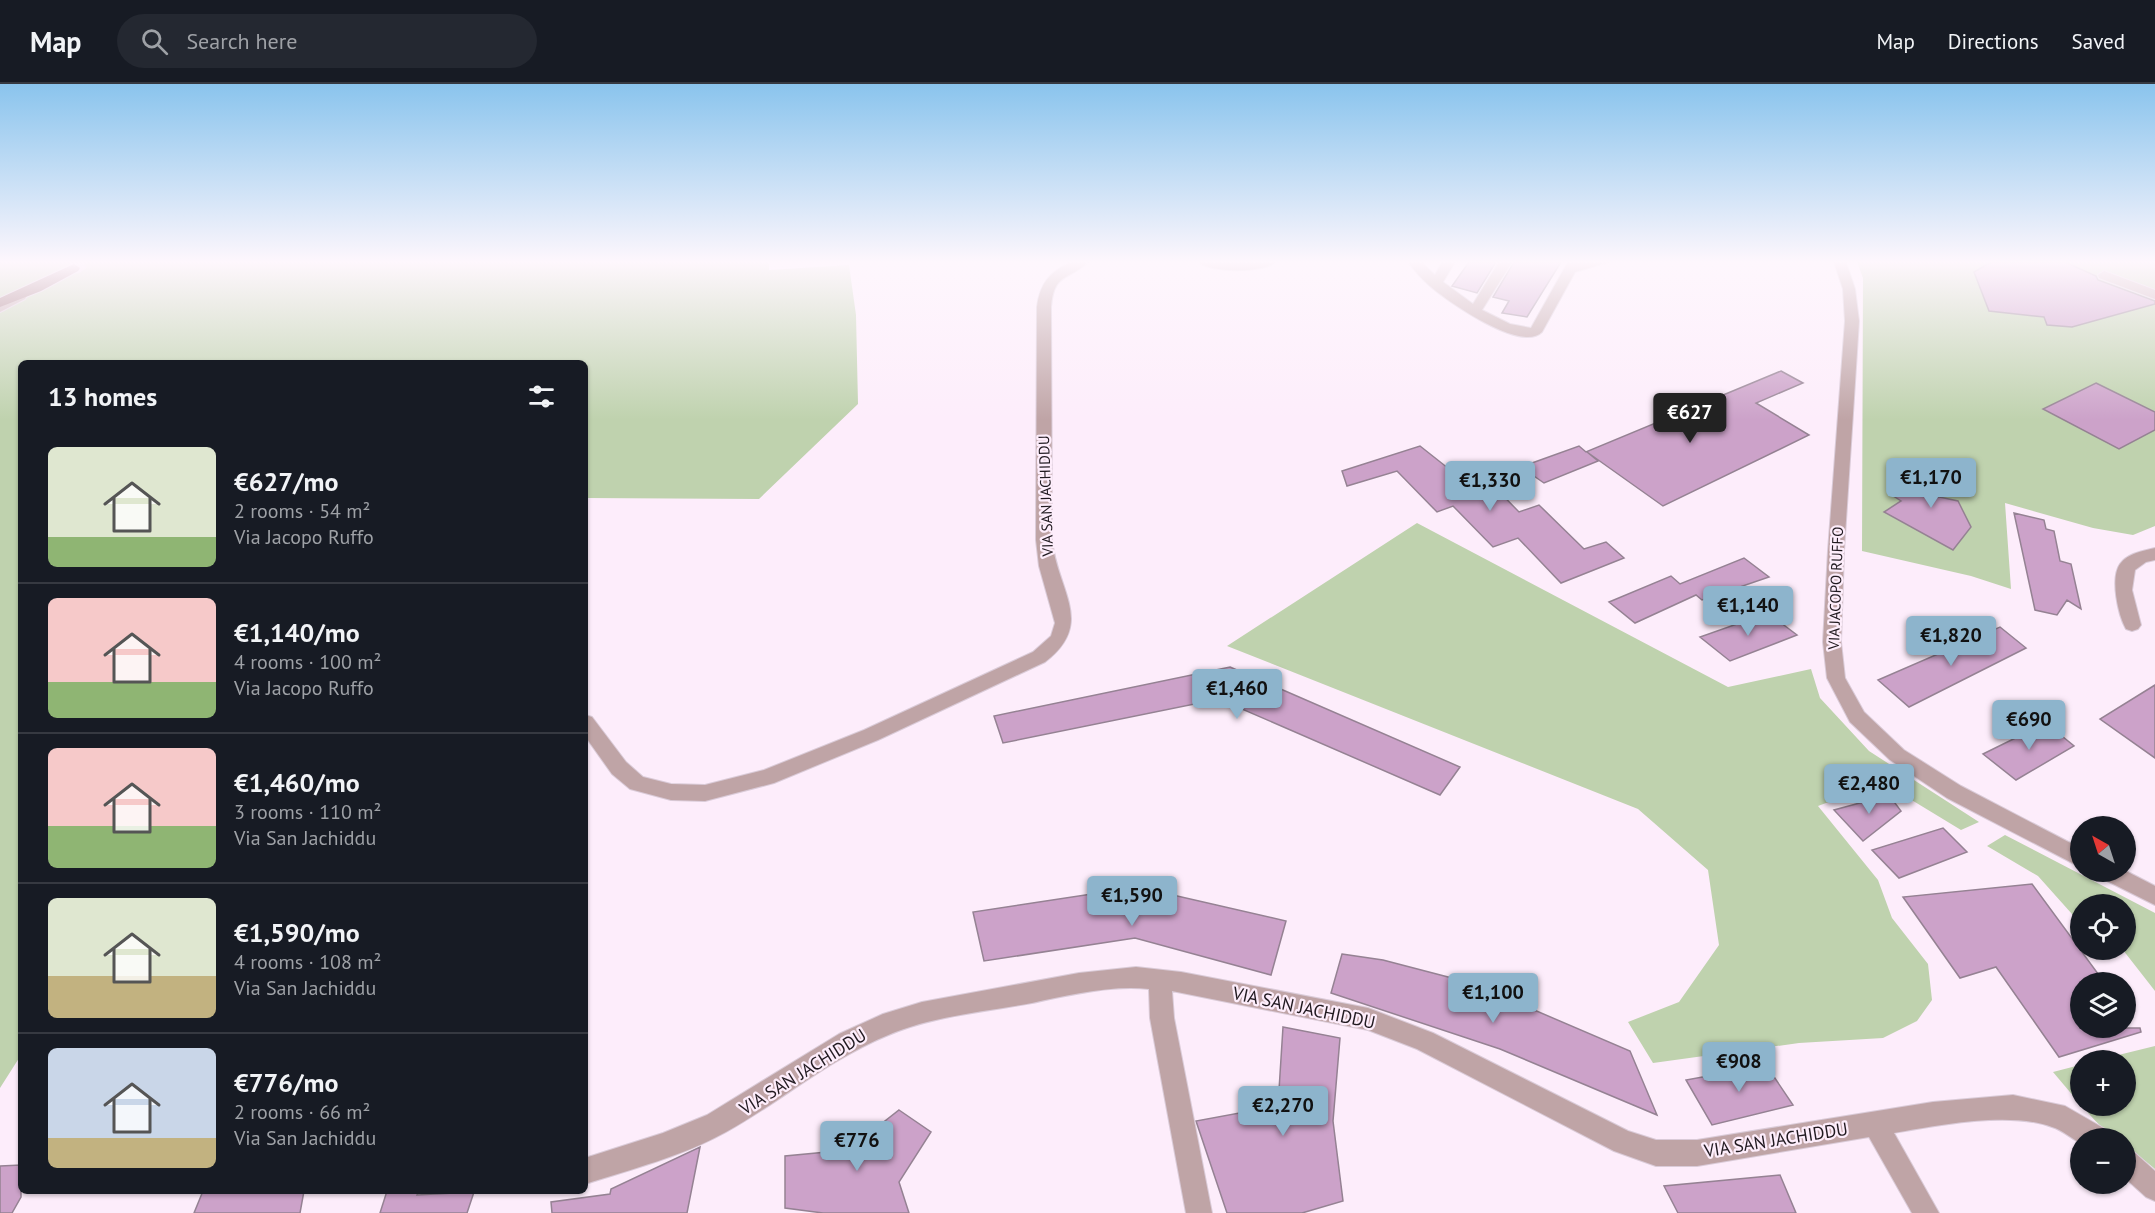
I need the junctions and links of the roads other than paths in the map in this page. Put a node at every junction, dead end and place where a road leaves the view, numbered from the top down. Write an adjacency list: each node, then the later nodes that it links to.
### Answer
1 (1045, 315): 7 (street, VIA SAN JACHIDDU)
2 (1484, 315): 3 (street)
3 (1545, 315)
4 (1851, 315): 8 (street, VIA JACOPO RUFFO)
5 (2155, 554): 6 (street)
6 (2132, 625)
7 (588, 726)
8 (2070, 853)
9 (2128, 882): 10 (street)
10 (2155, 896)
11 (1160, 980): 12 (street, VIA SAN JACHIDDU); 14 (street, VIA SAN JACHIDDU); 17 (street)
12 (1875, 1124): 13 (street, VIA SAN JACHIDDU); 18 (street)
13 (2079, 1128)
14 (588, 1170)
15 (2136, 1171): 16 (street)
16 (2155, 1188)
17 (1199, 1213)
18 (1926, 1213)

